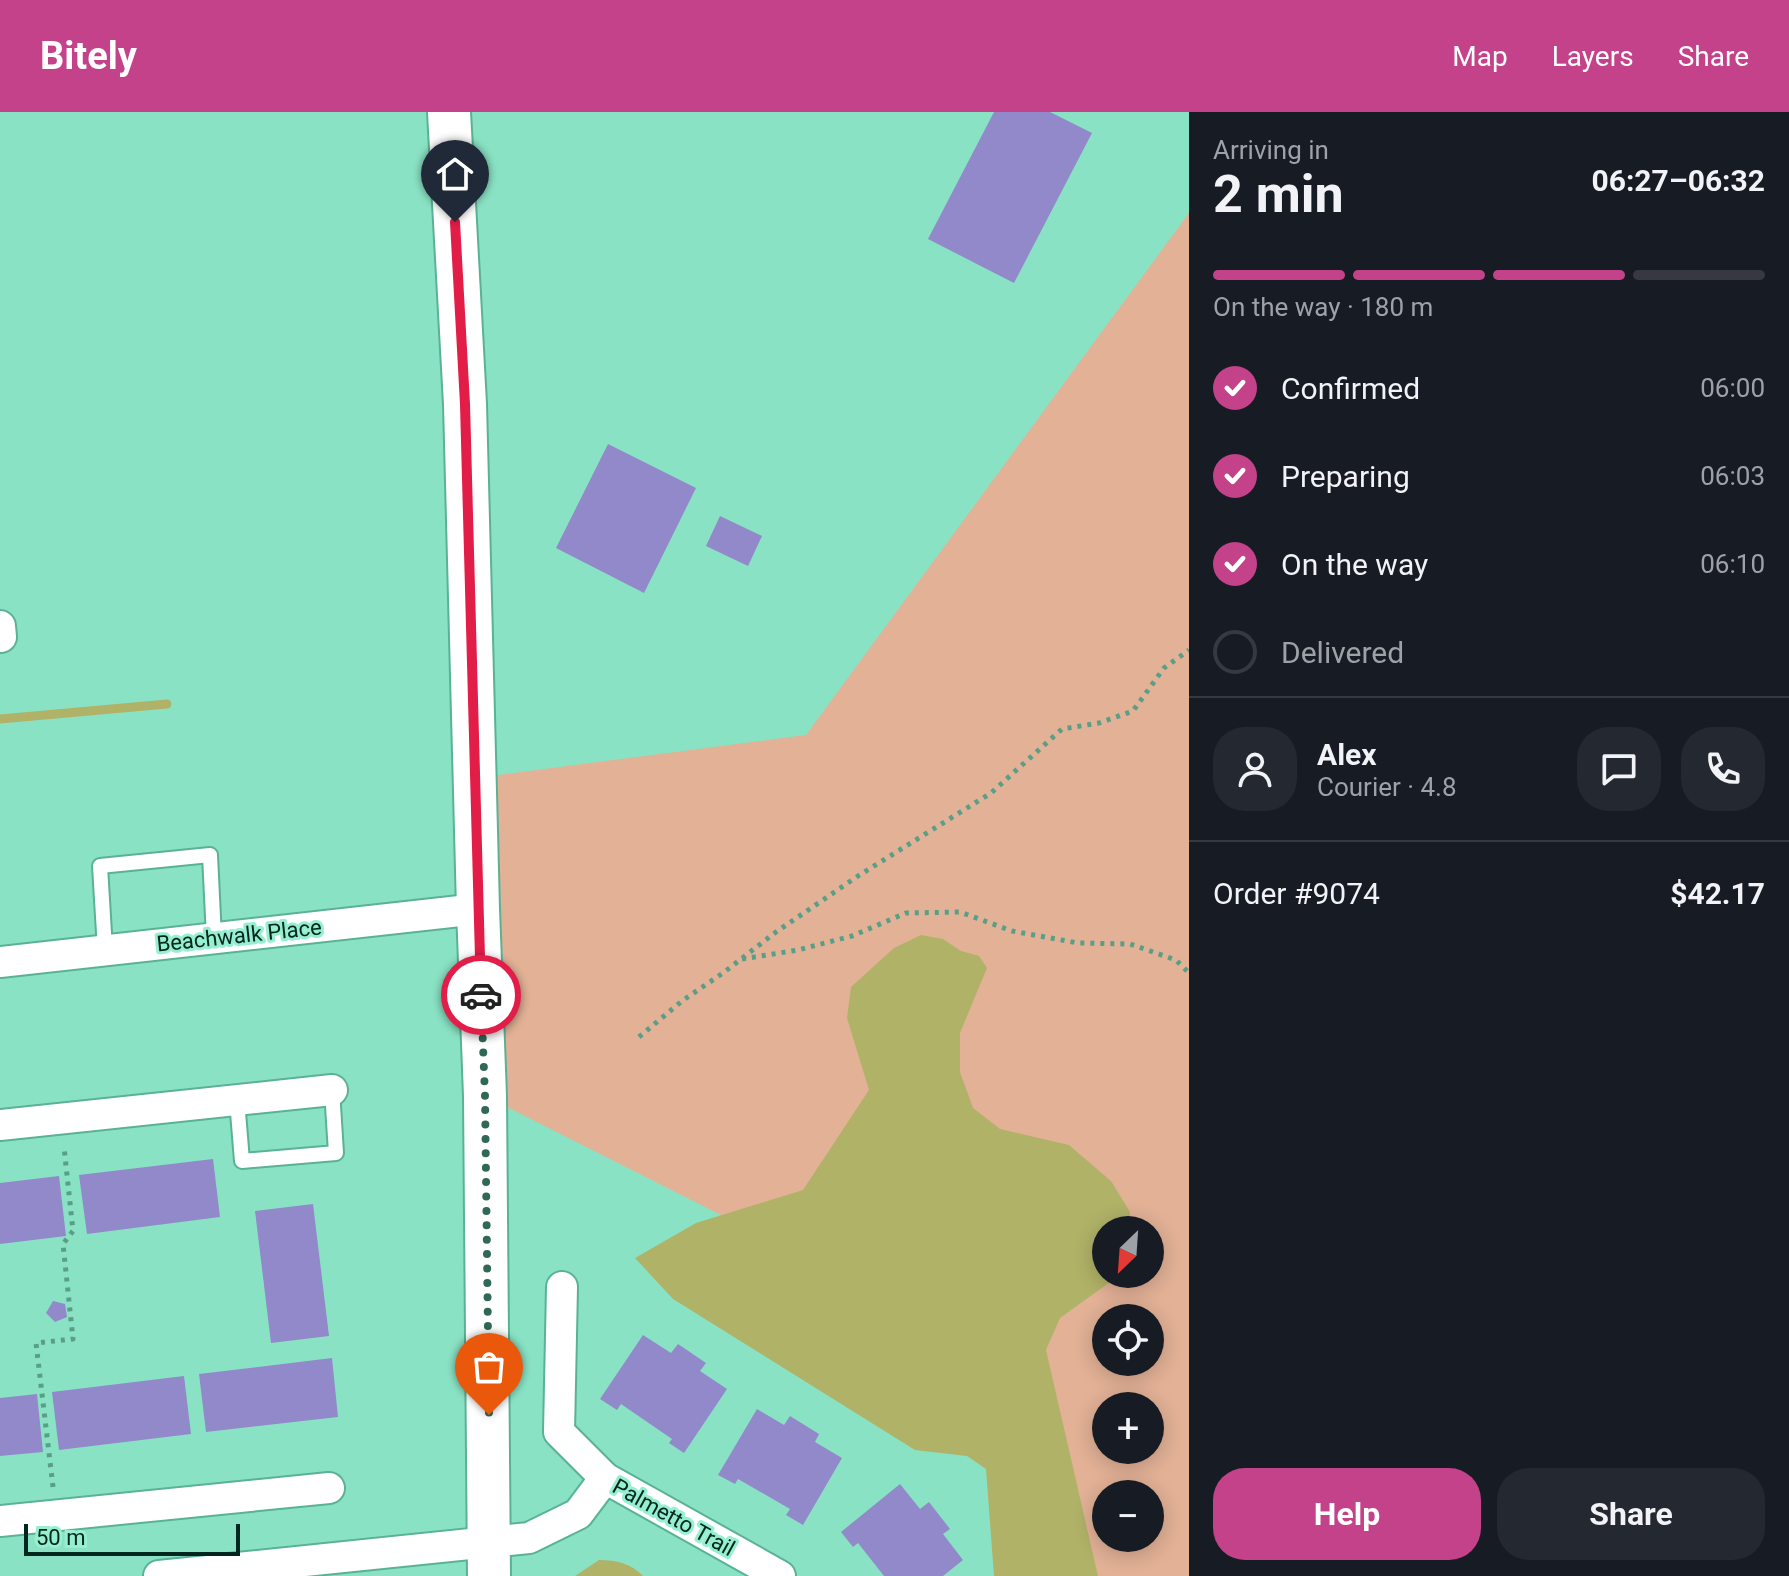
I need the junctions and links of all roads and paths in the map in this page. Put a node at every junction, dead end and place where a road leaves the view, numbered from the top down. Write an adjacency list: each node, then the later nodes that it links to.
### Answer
1 (449, 112): 3 (street)
2 (1189, 650): 6 (path)
3 (478, 909): 4 (street, Beachwalk Place); 19 (street)
4 (214, 938): 5 (street, Beachwalk Place); 5 (lane)
5 (105, 950): 7 (street, Beachwalk Place)
6 (741, 959): 8 (path); 9 (path)
7 (0, 962)
8 (1189, 973)
9 (639, 1037)
10 (332, 1090): 11 (street); 11 (lane)
11 (237, 1100): 12 (street)
12 (60, 1118): 13 (street); 17 (path)
13 (0, 1125)
14 (562, 1287): 15 (street)
15 (605, 1478): 19 (street, Palmetto Trail); 21 (street, Palmetto Trail)
16 (329, 1488): 17 (street)
17 (57, 1515): 18 (street)
18 (0, 1521)
19 (490, 1559): 20 (street, Palmetto Trail)
20 (159, 1576)
21 (780, 1576)

